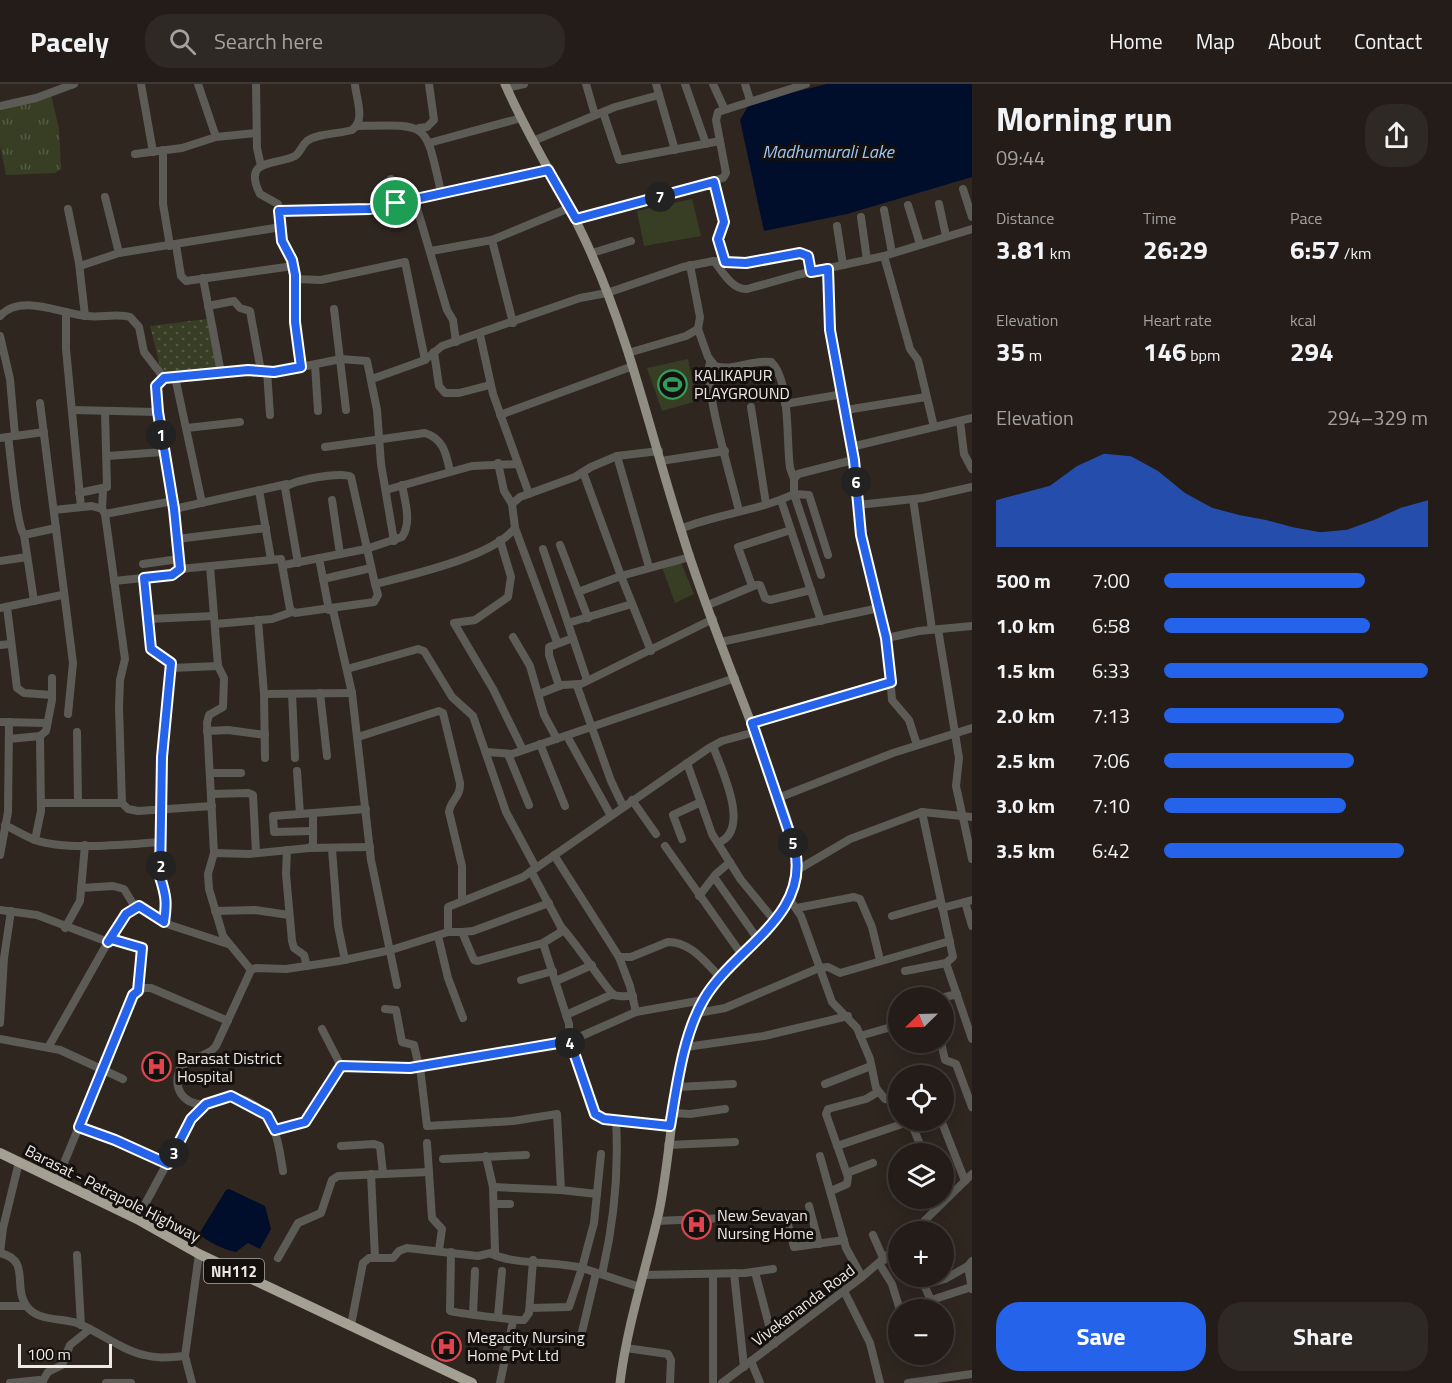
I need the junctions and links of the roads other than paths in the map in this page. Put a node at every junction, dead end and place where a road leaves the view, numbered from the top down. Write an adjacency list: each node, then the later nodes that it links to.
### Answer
1 (74, 84): 15 (street)
2 (141, 84): 33 (street)
3 (198, 84): 26 (street)
4 (256, 84): 25 (street)
5 (354, 84): 23 (street)
6 (429, 84): 24 (street)
7 (524, 84): 14 (street)
8 (586, 84): 21 (street)
9 (656, 84): 17 (street)
10 (686, 84): 30 (street)
11 (713, 84): 20 (street)
12 (745, 84): 18 (street)
13 (806, 84): 16 (street)
14 (506, 86): 22 (main road)
15 (51, 88): 19 (street)
16 (778, 88): 18 (street)
17 (659, 95): 21 (street); 32 (street)
18 (750, 100): 20 (street)
19 (0, 106)
20 (724, 108): 28 (street)
21 (599, 113): 27 (street); 32 (street)
22 (521, 118): 27 (main road); 29 (street)
23 (358, 126): 24 (street); 35 (street)
24 (419, 128): 29 (street)
25 (256, 133): 26 (street); 35 (street)
26 (216, 137): 31 (street)
27 (533, 141): 36 (main road)
28 (720, 141): 30 (street); 38 (street)
29 (429, 143): 40 (street)
30 (706, 144): 32 (street)
31 (163, 150): 33 (street); 60 (street)
32 (675, 150)
33 (153, 152): 34 (street)
34 (135, 154)
35 (261, 165): 49 (street)
36 (548, 170): 40 (street); 46 (main road)
37 (391, 179): 43 (street)
38 (714, 182): 52 (street); 67 (street)
39 (963, 189): 51 (street)
40 (441, 192): 42 (street)
41 (105, 197): 62 (street)
42 (414, 198): 43 (street); 61 (street)
43 (396, 203): 49 (street)
44 (939, 204): 56 (street)
45 (908, 205): 59 (street)
46 (569, 208): 52 (main road); 57 (street)
47 (68, 209): 70 (street)
48 (884, 210): 64 (street)
49 (279, 211): 54 (street)
50 (861, 217): 65 (street)
51 (972, 217)
52 (576, 219): 63 (main road)
53 (837, 226): 69 (street)
54 (281, 228): 60 (street); 71 (street)
55 (972, 229): 56 (street)
56 (946, 236): 59 (street)
57 (492, 240): 61 (street); 82 (street)
58 (631, 241): 63 (street)
59 (920, 244): 64 (street)
60 (173, 245): 62 (street); 74 (street)
61 (431, 251): 86 (street)
62 (119, 253): 70 (street)
63 (592, 253): 76 (main road)
64 (888, 255): 65 (street); 102 (street)
65 (867, 260): 69 (street)
66 (714, 261): 67 (street); 68 (street); 73 (street)
67 (725, 262): 73 (street)
68 (690, 265): 76 (street); 83 (street)
69 (843, 265): 72 (street)
70 (80, 266): 81 (street)
71 (293, 266): 74 (street); 75 (street)
72 (828, 269): 73 (street); 101 (street)
73 (811, 272)
74 (203, 278): 77 (street)
75 (295, 279): 90 (street); 94 (street)
76 (607, 293): 82 (street); 88 (main road)
77 (208, 306): 95 (street); 96 (street)
78 (334, 309): 89 (street)
79 (66, 312): 80 (street); 81 (street); 106 (street)
80 (0, 316)
81 (85, 316): 97 (street)
82 (513, 323): 84 (street)
83 (698, 329): 88 (street); 91 (street)
84 (480, 335): 86 (street); 100 (street)
85 (0, 336): 120 (street)
86 (456, 342): 87 (street)
87 (434, 352): 90 (street); 100 (street)
88 (628, 353): 93 (main road)
89 (341, 359): 92 (street); 99 (street); 107 (street)
90 (425, 360): 99 (street)
91 (711, 362): 104 (street); 125 (street)
92 (315, 365): 94 (street); 110 (street)
93 (633, 366): 113 (street); 124 (main road)
94 (301, 367): 95 (street)
95 (264, 371): 96 (street); 112 (street)
96 (221, 373): 98 (street)
97 (164, 378): 98 (street); 111 (street)
98 (175, 378): 118 (street)
99 (372, 379): 121 (street)
100 (490, 385): 113 (street)
101 (843, 394): 104 (street); 108 (street)
102 (926, 397): 108 (street); 117 (street)
103 (40, 403): 119 (street)
104 (785, 404): 136 (street)
105 (751, 407): 151 (street)
106 (72, 410): 109 (street); 143 (street)
107 (346, 410)
108 (846, 410): 123 (street)
109 (105, 411): 111 (street); 127 (street)
110 (318, 411)
111 (158, 412): 126 (street)
112 (270, 415)
113 (500, 415): 132 (street)
114 (972, 418): 115 (street)
115 (960, 421): 117 (street); 133 (street)
116 (240, 422): 118 (street)
117 (934, 427): 123 (street)
118 (187, 428): 149 (street)
119 (44, 432): 120 (street); 155 (street)
120 (8, 437): 163 (street)
121 (380, 440): 122 (street); 134 (street); 142 (street)
122 (325, 447)
123 (851, 447): 129 (street)
124 (659, 451): 128 (street); 130 (main road)
125 (725, 451): 130 (street); 157 (street)
126 (163, 452): 127 (street); 152 (street)
127 (107, 456): 140 (street)
128 (617, 456): 135 (street); 184 (street)
129 (854, 460): 136 (street); 153 (street)
130 (661, 461): 161 (main road)
131 (498, 463): 132 (street); 134 (street); 150 (street)
132 (517, 464): 144 (street)
133 (972, 469)
134 (450, 471): 138 (street)
135 (583, 472): 144 (street); 188 (street)
136 (794, 480): 145 (street)
137 (287, 484): 141 (street); 170 (street); 180 (street)
138 (402, 485): 142 (street); 166 (street)
139 (972, 487): 146 (street)
140 (103, 490): 143 (street); 156 (street)
141 (259, 490): 149 (street); 159 (street)
142 (386, 490): 166 (street)
143 (79, 493): 154 (street)
144 (529, 494): 150 (street)
145 (794, 494): 148 (street); 167 (street); 168 (street)
146 (913, 499): 153 (street); 212 (street)
147 (332, 500): 172 (street)
148 (781, 500): 151 (street); 162 (street)
149 (202, 503): 152 (street)
150 (512, 504): 160 (street)
151 (766, 504): 157 (street)
152 (174, 505): 156 (street); 164 (street)
153 (858, 505): 201 (street)
154 (81, 507): 155 (street); 156 (street)
155 (54, 510): 158 (street)
156 (103, 511): 191 (street)
157 (740, 511): 161 (street)
158 (56, 528): 163 (street); 196 (street)
159 (266, 528): 164 (street); 178 (street)
160 (515, 528): 165 (street); 216 (street)
161 (680, 529): 175 (main road)
162 (791, 530): 193 (street); 194 (street)
163 (24, 535): 174 (street)
164 (177, 539): 177 (street)
165 (500, 540): 192 (street); 254 (street)
166 (394, 541): 170 (street)
167 (824, 541): 168 (street); 173 (street)
168 (810, 544): 187 (street)
169 (560, 545): 195 (street)
170 (366, 549): 172 (street); 185 (street)
171 (543, 549): 210 (street)
172 (340, 554): 176 (street)
173 (828, 555)
174 (27, 557): 179 (street); 197 (street)
175 (690, 557): 184 (street); 199 (main road)
176 (319, 558): 180 (street); 190 (street)
177 (179, 559): 181 (street); 186 (street)
178 (271, 559): 182 (street); 183 (street)
179 (0, 561)
180 (298, 563): 182 (street)
181 (143, 564)
182 (284, 565): 203 (street)
183 (210, 566): 186 (street); 207 (street)
184 (649, 567): 188 (street)
185 (371, 568): 190 (street); 192 (street)
186 (180, 569): 189 (street)
187 (821, 575)
188 (621, 576): 195 (street); 198 (street)
189 (144, 578): 191 (street); 205 (street)
190 (323, 579): 202 (street)
191 (114, 581): 270 (street)
192 (375, 584): 202 (street)
193 (752, 586): 194 (street); 199 (street)
194 (810, 590): 209 (street)
195 (578, 592): 204 (street)
196 (62, 595): 197 (street); 236 (street)
197 (34, 601): 200 (street)
198 (632, 604): 204 (street); 220 (street)
199 (708, 605): 206 (main road)
200 (3, 608): 218 (street)
201 (879, 608): 209 (street); 215 (street)
202 (331, 610): 203 (street); 223 (street)
203 (292, 612): 208 (street)
204 (588, 618): 210 (street)
205 (148, 619): 207 (street); 222 (street)
206 (713, 619): 217 (main road); 220 (street)
207 (214, 620): 208 (street); 221 (street)
208 (258, 620): 232 (street)
209 (821, 621): 217 (street)
210 (568, 623): 214 (street)
211 (972, 626): 212 (street)
212 (935, 629): 215 (street); 244 (street)
213 (513, 637): 234 (street)
214 (573, 638): 216 (street); 226 (street)
215 (886, 638): 227 (street)
216 (557, 642): 229 (street)
217 (721, 642): 225 (main road)
218 (10, 644): 219 (street); 235 (street)
219 (0, 645)
220 (651, 651): 226 (street)
221 (218, 666): 222 (street); 242 (street)
222 (172, 668): 275 (street)
223 (347, 669): 231 (street); 255 (street)
224 (52, 678): 235 (street)
225 (735, 678): 239 (street); 240 (main road)
226 (587, 680): 228 (street)
227 (891, 682): 240 (street); 252 (street)
228 (579, 684): 229 (street); 239 (street)
229 (559, 686): 234 (street)
230 (320, 693): 231 (street); 233 (street); 257 (street)
231 (352, 693): 248 (street)
232 (264, 694): 233 (street); 245 (street)
233 (292, 694): 259 (street)
234 (539, 694): 250 (street)
235 (52, 695): 237 (street)
236 (68, 714)
237 (49, 717): 238 (street); 246 (street)
238 (4, 722): 249 (street)
239 (592, 728): 247 (street); 274 (street)
240 (754, 728): 253 (street); 265 (main road)
241 (972, 728): 244 (street)
242 (207, 730): 245 (street); 262 (street)
243 (77, 732): 269 (street)
244 (954, 732): 252 (street); 281 (street)
245 (265, 735): 258 (street)
246 (40, 736): 249 (street); 268 (street)
247 (567, 736): 250 (street); 280 (street)
248 (358, 737): 276 (street); 308 (street)
249 (9, 739): 283 (street)
250 (557, 739): 251 (street)
251 (540, 744): 254 (street); 273 (street)
252 (917, 745): 265 (street)
253 (713, 746): 260 (street); 291 (street)
254 (523, 750): 256 (street)
255 (487, 752): 256 (street); 303 (street)
256 (508, 754): 271 (street)
257 (327, 756)
258 (265, 758)
259 (295, 758)
260 (687, 763): 266 (street); 267 (street)
261 (297, 771): 279 (street)
262 (210, 773): 263 (street); 264 (street)
263 (241, 773)
264 (211, 794): 272 (street); 297 (street)
265 (778, 798): 302 (main road)
266 (632, 800): 274 (street); 285 (street)
267 (701, 802): 286 (street); 291 (street)
268 (42, 803): 269 (street); 287 (street)
269 (78, 803): 270 (street)
270 (122, 803): 275 (street)
271 (529, 805)
272 (212, 806): 275 (street); 296 (street)
273 (565, 806)
274 (623, 806): 280 (street)
275 (162, 809): 288 (street)
276 (366, 809): 278 (street); 292 (street)
277 (922, 812): 281 (street); 302 (street); 311 (street)
278 (313, 813): 279 (street); 284 (street)
279 (300, 814): 284 (street)
280 (610, 814): 299 (street)
281 (963, 815): 282 (street); 300 (street)
282 (972, 817)
283 (5, 825): 287 (street); 298 (street)
284 (312, 831): 293 (street)
285 (656, 834)
286 (682, 839)
287 (35, 840): 289 (street)
288 (161, 842): 289 (street); 320 (street)
289 (85, 845): 305 (street)
290 (665, 846): 306 (street)
291 (721, 846): 301 (street)
292 (370, 847): 294 (street); 332 (street)
293 (309, 848): 294 (street); 295 (street)
294 (332, 849): 335 (street)
295 (287, 850): 297 (street); 317 (street)
296 (214, 853): 297 (street); 316 (street)
297 (256, 853)
298 (0, 855)
299 (554, 855): 303 (street); 334 (street)
300 (972, 859)
301 (730, 862): 304 (street); 319 (street)
302 (799, 869): 307 (main road)
303 (533, 870): 308 (street); 310 (street)
304 (714, 877): 306 (street); 327 (street)
305 (81, 888): 312 (street); 322 (street)
306 (699, 896): 333 (street)
307 (790, 900): 313 (street); 319 (main road)
308 (462, 901): 324 (street)
309 (968, 901): 311 (street); 321 (street)
310 (549, 903): 323 (street); 325 (street)
311 (941, 905): 318 (street); 328 (street)
312 (135, 907): 320 (street); 329 (street)
313 (797, 908): 336 (street); 340 (street)
314 (0, 910): 315 (street)
315 (11, 911): 322 (street); 361 (street)
316 (215, 911): 317 (street); 331 (street)
317 (289, 915): 339 (street)
318 (892, 916)
319 (774, 920): 327 (main road)
320 (164, 922): 331 (street)
321 (972, 926)
322 (65, 927): 329 (street)
323 (561, 927): 330 (street); 338 (street)
324 (448, 932): 325 (street); 326 (street)
325 (462, 932): 330 (street)
326 (438, 936): 332 (street); 359 (street)
327 (758, 938): 333 (main road)
328 (950, 941): 336 (street); 337 (street)
329 (108, 942): 348 (street); 368 (street)
330 (543, 943): 342 (street)
331 (228, 944): 341 (street)
332 (391, 950): 335 (street); 347 (street)
333 (742, 955): 344 (main road)
334 (619, 957): 344 (street); 352 (street)
335 (345, 960): 339 (street)
336 (880, 960): 340 (street)
337 (946, 963): 343 (street); 350 (street)
338 (592, 965): 346 (street); 349 (street)
339 (307, 966): 341 (street)
340 (819, 969): 356 (street); 358 (street)
341 (251, 970): 360 (street)
342 (553, 971): 345 (street); 346 (street)
343 (904, 971)
344 (720, 977): 353 (main road)
345 (521, 980)
346 (556, 981): 357 (street)
347 (398, 985)
348 (138, 991): 360 (street); 374 (street)
349 (613, 994): 352 (street); 357 (street)
350 (957, 994): 351 (street); 366 (street)
351 (954, 995)
352 (633, 996): 355 (street)
353 (703, 1000): 355 (street); 356 (main road)
354 (385, 1010): 373 (street)
355 (636, 1012): 367 (street)
356 (698, 1013): 369 (main road)
357 (566, 1015): 367 (street)
358 (848, 1016): 364 (street); 369 (street)
359 (463, 1018)
360 (228, 1021): 381 (street)
361 (0, 1023)
362 (888, 1028): 364 (street)
363 (322, 1029): 371 (street)
364 (861, 1036): 372 (street)
365 (0, 1039): 368 (street)
366 (972, 1039)
367 (570, 1041): 373 (street); 385 (street)
368 (50, 1046): 374 (street)
369 (686, 1047): 378 (main road)
370 (943, 1053): 382 (street)
371 (341, 1066): 373 (street); 389 (street)
372 (871, 1066): 377 (street); 379 (street)
373 (420, 1067): 414 (street)
374 (104, 1070): 375 (street); 387 (street)
375 (123, 1079)
376 (733, 1084): 378 (street)
377 (825, 1084)
378 (678, 1087): 384 (main road)
379 (878, 1092): 380 (street); 395 (street)
380 (888, 1100)
381 (206, 1104): 389 (street); 404 (street)
382 (972, 1107)
383 (725, 1109): 384 (street)
384 (673, 1113): 386 (main road)
385 (616, 1120): 386 (street); 449 (street)
386 (670, 1126): 393 (main road)
387 (79, 1127): 404 (street); 411 (street)
388 (888, 1129): 395 (street)
389 (275, 1130): 405 (street)
390 (945, 1131): 412 (street)
391 (735, 1142): 393 (street)
392 (427, 1143): 406 (street)
393 (668, 1144): 424 (main road)
394 (341, 1146): 409 (street)
395 (837, 1146): 407 (street)
396 (0, 1153): 402 (highway, Barasat - Petrapole Highway / NH112)
397 (601, 1154): 417 (street)
398 (526, 1155): 399 (street)
399 (486, 1156): 401 (street); 413 (street)
400 (820, 1156): 416 (street)
401 (443, 1159)
402 (19, 1162): 411 (highway, Barasat - Petrapole Highway / NH112); 432 (street)
403 (873, 1163): 407 (street)
404 (168, 1164): 423 (street)
405 (283, 1171)
406 (429, 1172): 409 (street); 430 (street)
407 (847, 1173): 416 (street)
408 (371, 1174): 409 (street); 437 (street); 438 (street)
409 (383, 1174)
410 (972, 1174): 412 (street)
411 (57, 1180): 423 (highway, Barasat - Petrapole Highway / NH112)
412 (965, 1181): 415 (street)
413 (493, 1187): 414 (street); 418 (street)
414 (561, 1190): 417 (street)
415 (954, 1190)
416 (831, 1191): 428 (street)
417 (597, 1194): 442 (street)
418 (494, 1204): 419 (street); 434 (street)
419 (510, 1204)
420 (809, 1206): 429 (street)
421 (936, 1209): 426 (street)
422 (749, 1217): 424 (street)
423 (137, 1219): 433 (highway, Barasat - Petrapole Highway / NH112)
424 (656, 1221): 451 (main road)
425 (787, 1221): 429 (street)
426 (926, 1221)
427 (873, 1234): 440 (street)
428 (844, 1240): 429 (street); 452 (street)
429 (819, 1244)
430 (439, 1250): 431 (street); 438 (street)
431 (451, 1252): 434 (street); 462 (street)
432 (0, 1253): 460 (street)
433 (199, 1254): 466 (highway, Barasat - Petrapole Highway / NH112); 471 (street)
434 (492, 1254): 439 (street)
435 (77, 1255): 465 (street)
436 (888, 1255): 440 (street, Vivekananda Road)
437 (278, 1258)
438 (375, 1258): 466 (street)
439 (533, 1260): 442 (street); 461 (street)
440 (881, 1261): 452 (street, Vivekananda Road); 458 (street)
441 (970, 1263): 447 (street); 455 (street)
442 (582, 1268): 449 (street); 461 (street)
443 (773, 1269): 446 (street)
444 (475, 1270): 462 (street)
445 (502, 1271): 463 (street)
446 (755, 1272): 448 (street); 469 (street)
447 (954, 1272)
448 (734, 1273): 450 (street); 473 (street)
449 (599, 1274): 453 (street); 468 (street)
450 (714, 1274): 451 (street); 485 (street)
451 (643, 1275): 453 (main road)
452 (862, 1277): 456 (street, Vivekananda Road)
453 (640, 1287): 470 (main road)
454 (925, 1287): 457 (street)
455 (971, 1289): 457 (street)
456 (844, 1291): 469 (street, Vivekananda Road); 488 (street)
457 (930, 1298)
458 (897, 1299)
459 (0, 1306): 460 (street)
460 (26, 1306): 465 (street)
461 (530, 1308): 464 (street)
462 (473, 1314): 463 (street)
463 (498, 1316): 464 (street)
464 (513, 1321): 482 (street)
465 (81, 1325): 467 (street)
466 (351, 1325): 481 (highway, Barasat - Petrapole Highway / NH112)
467 (90, 1329): 471 (street); 476 (street)
468 (582, 1332)
469 (774, 1344): 472 (street, Vivekananda Road)
470 (626, 1348): 483 (main road); 484 (street)
471 (185, 1356): 480 (street)
472 (751, 1361): 473 (street, Vivekananda Road); 487 (street)
473 (744, 1366): 486 (street, Vivekananda Road)
474 (972, 1374): 475 (street)
475 (935, 1381): 489 (street)
476 (43, 1382): 477 (street)
477 (10, 1383)
478 (106, 1383): 479 (street)
479 (131, 1383)
480 (192, 1383)
481 (472, 1383)
482 (500, 1383)
483 (620, 1383)
484 (670, 1383)
485 (712, 1383)
486 (722, 1383)
487 (760, 1383)
488 (880, 1383)
489 (908, 1383)

